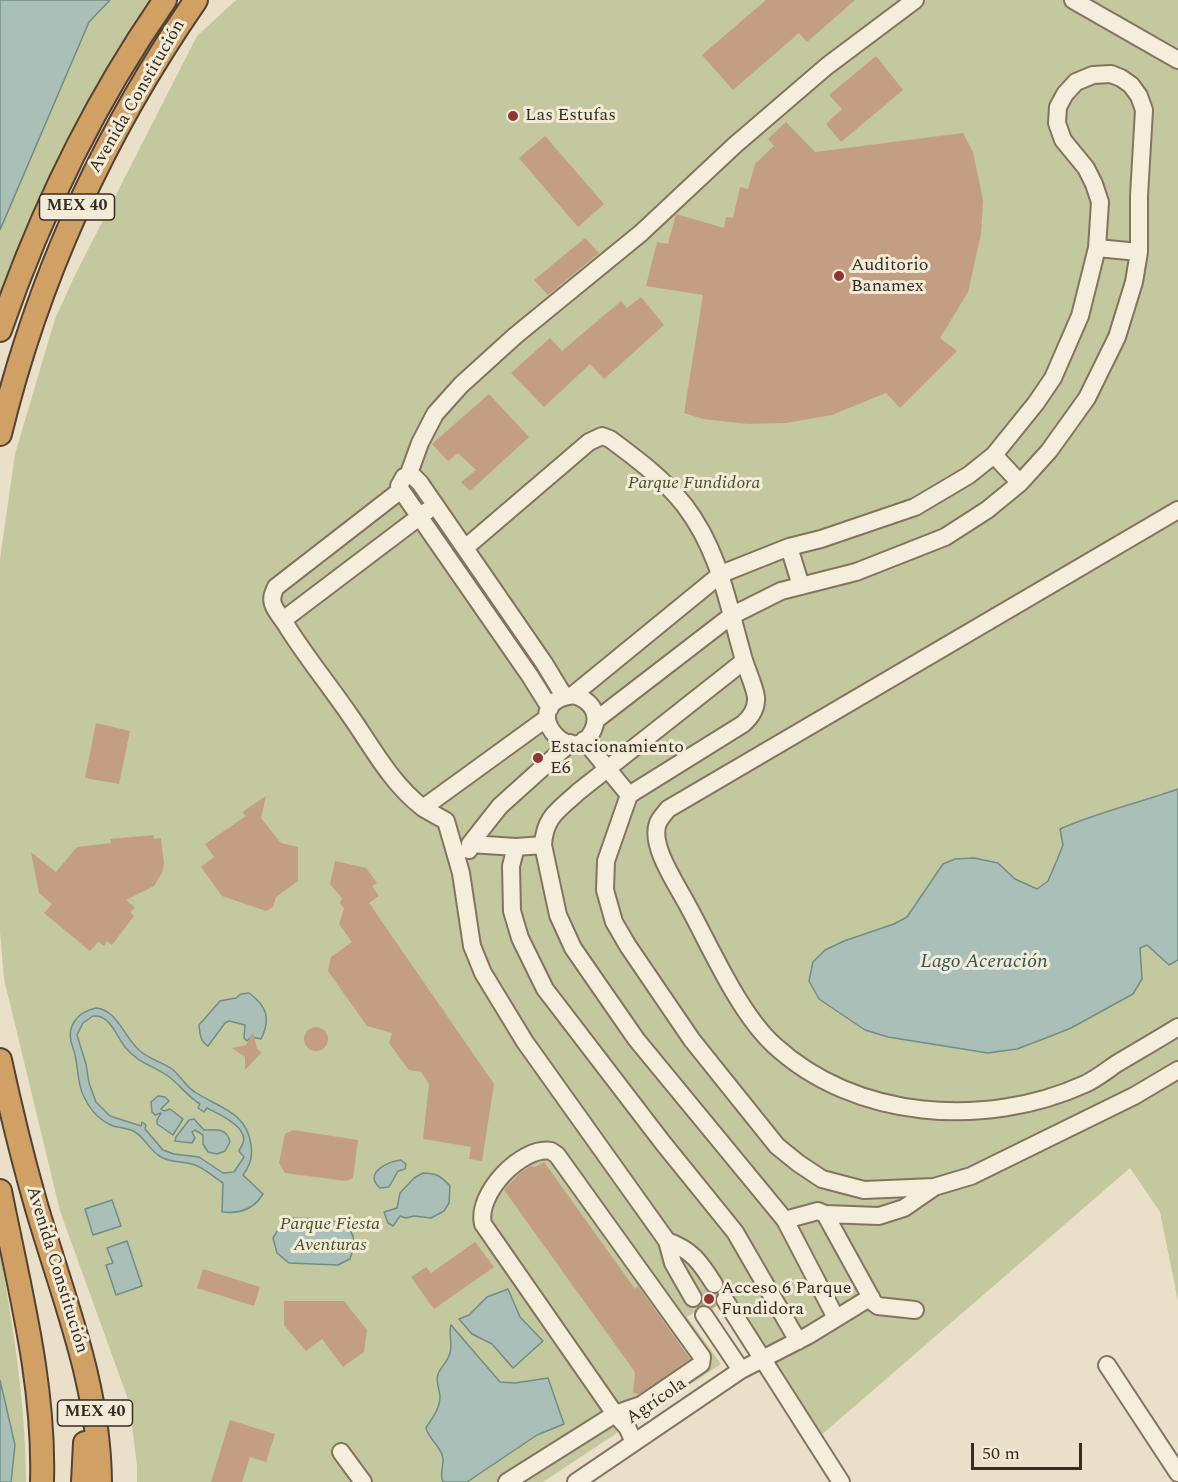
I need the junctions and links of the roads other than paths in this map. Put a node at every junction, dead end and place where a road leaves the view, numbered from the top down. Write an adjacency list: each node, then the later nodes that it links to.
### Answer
1 (165, 0): 8 (highway, Avenida Constitución / MEX 40)
2 (196, 0): 9 (highway, Avenida Constitución / MEX 40)
3 (915, 0): 11 (street)
4 (1073, 0): 5 (street)
5 (1178, 60)
6 (1097, 248): 7 (street); 7 (street); 10 (street)
7 (1139, 252): 12 (street)
8 (0, 330)
9 (0, 434)
10 (994, 455): 12 (street); 16 (street)
11 (404, 483): 13 (street); 15 (street); 21 (street)
12 (1020, 483): 19 (street)
13 (435, 505): 15 (street); 17 (street)
14 (1178, 510): 34 (street)
15 (419, 516): 21 (street); 24 (street)
16 (789, 547): 18 (street); 19 (street)
17 (465, 548): 18 (street); 23 (street)
18 (721, 574): 20 (street); 23 (street)
19 (801, 586): 20 (street)
20 (731, 616): 22 (street); 25 (street)
21 (283, 620): 29 (street)
22 (744, 661): 27 (street); 28 (street)
23 (568, 696): 24 (street); 25 (street)
24 (548, 713): 26 (street); 29 (street)
25 (596, 720): 26 (street)
26 (577, 742): 27 (street); 30 (street)
27 (609, 769): 28 (street); 31 (street)
28 (630, 795): 37 (street)
29 (423, 808): 33 (street)
30 (471, 844): 32 (street); 33 (street)
31 (543, 845): 32 (street); 40 (street)
32 (516, 847): 45 (street)
33 (461, 873): 41 (street)
34 (1178, 1027)
35 (0, 1060): 46 (highway, Avenida Constitución / MEX 40)
36 (1178, 1070): 37 (street)
37 (934, 1187): 39 (street)
38 (0, 1191): 54 (highway, Avenida Constitución / MEX 40)
39 (825, 1214): 40 (street); 42 (street)
40 (785, 1220): 44 (street)
41 (704, 1291)
42 (871, 1297): 43 (street); 44 (street, Agrícola)
43 (915, 1310)
44 (836, 1318): 45 (street, Agrícola)
45 (798, 1341): 47 (street, Agrícola)
46 (80, 1346): 55 (highway); 56 (highway, Avenida Constitución / MEX 40)
47 (759, 1359): 49 (street, Agrícola); 49 (street); 60 (street)
48 (1107, 1365): 53 (street)
49 (741, 1370): 51 (street, Agrícola)
50 (615, 1414): 50 (street); 51 (street); 58 (street)
51 (634, 1442): 59 (street, Agrícola)
52 (341, 1452): 57 (street)
53 (1178, 1473)
54 (42, 1482)
55 (83, 1482)
56 (100, 1482)
57 (363, 1482)
58 (507, 1482)
59 (576, 1482)
60 (841, 1482)

